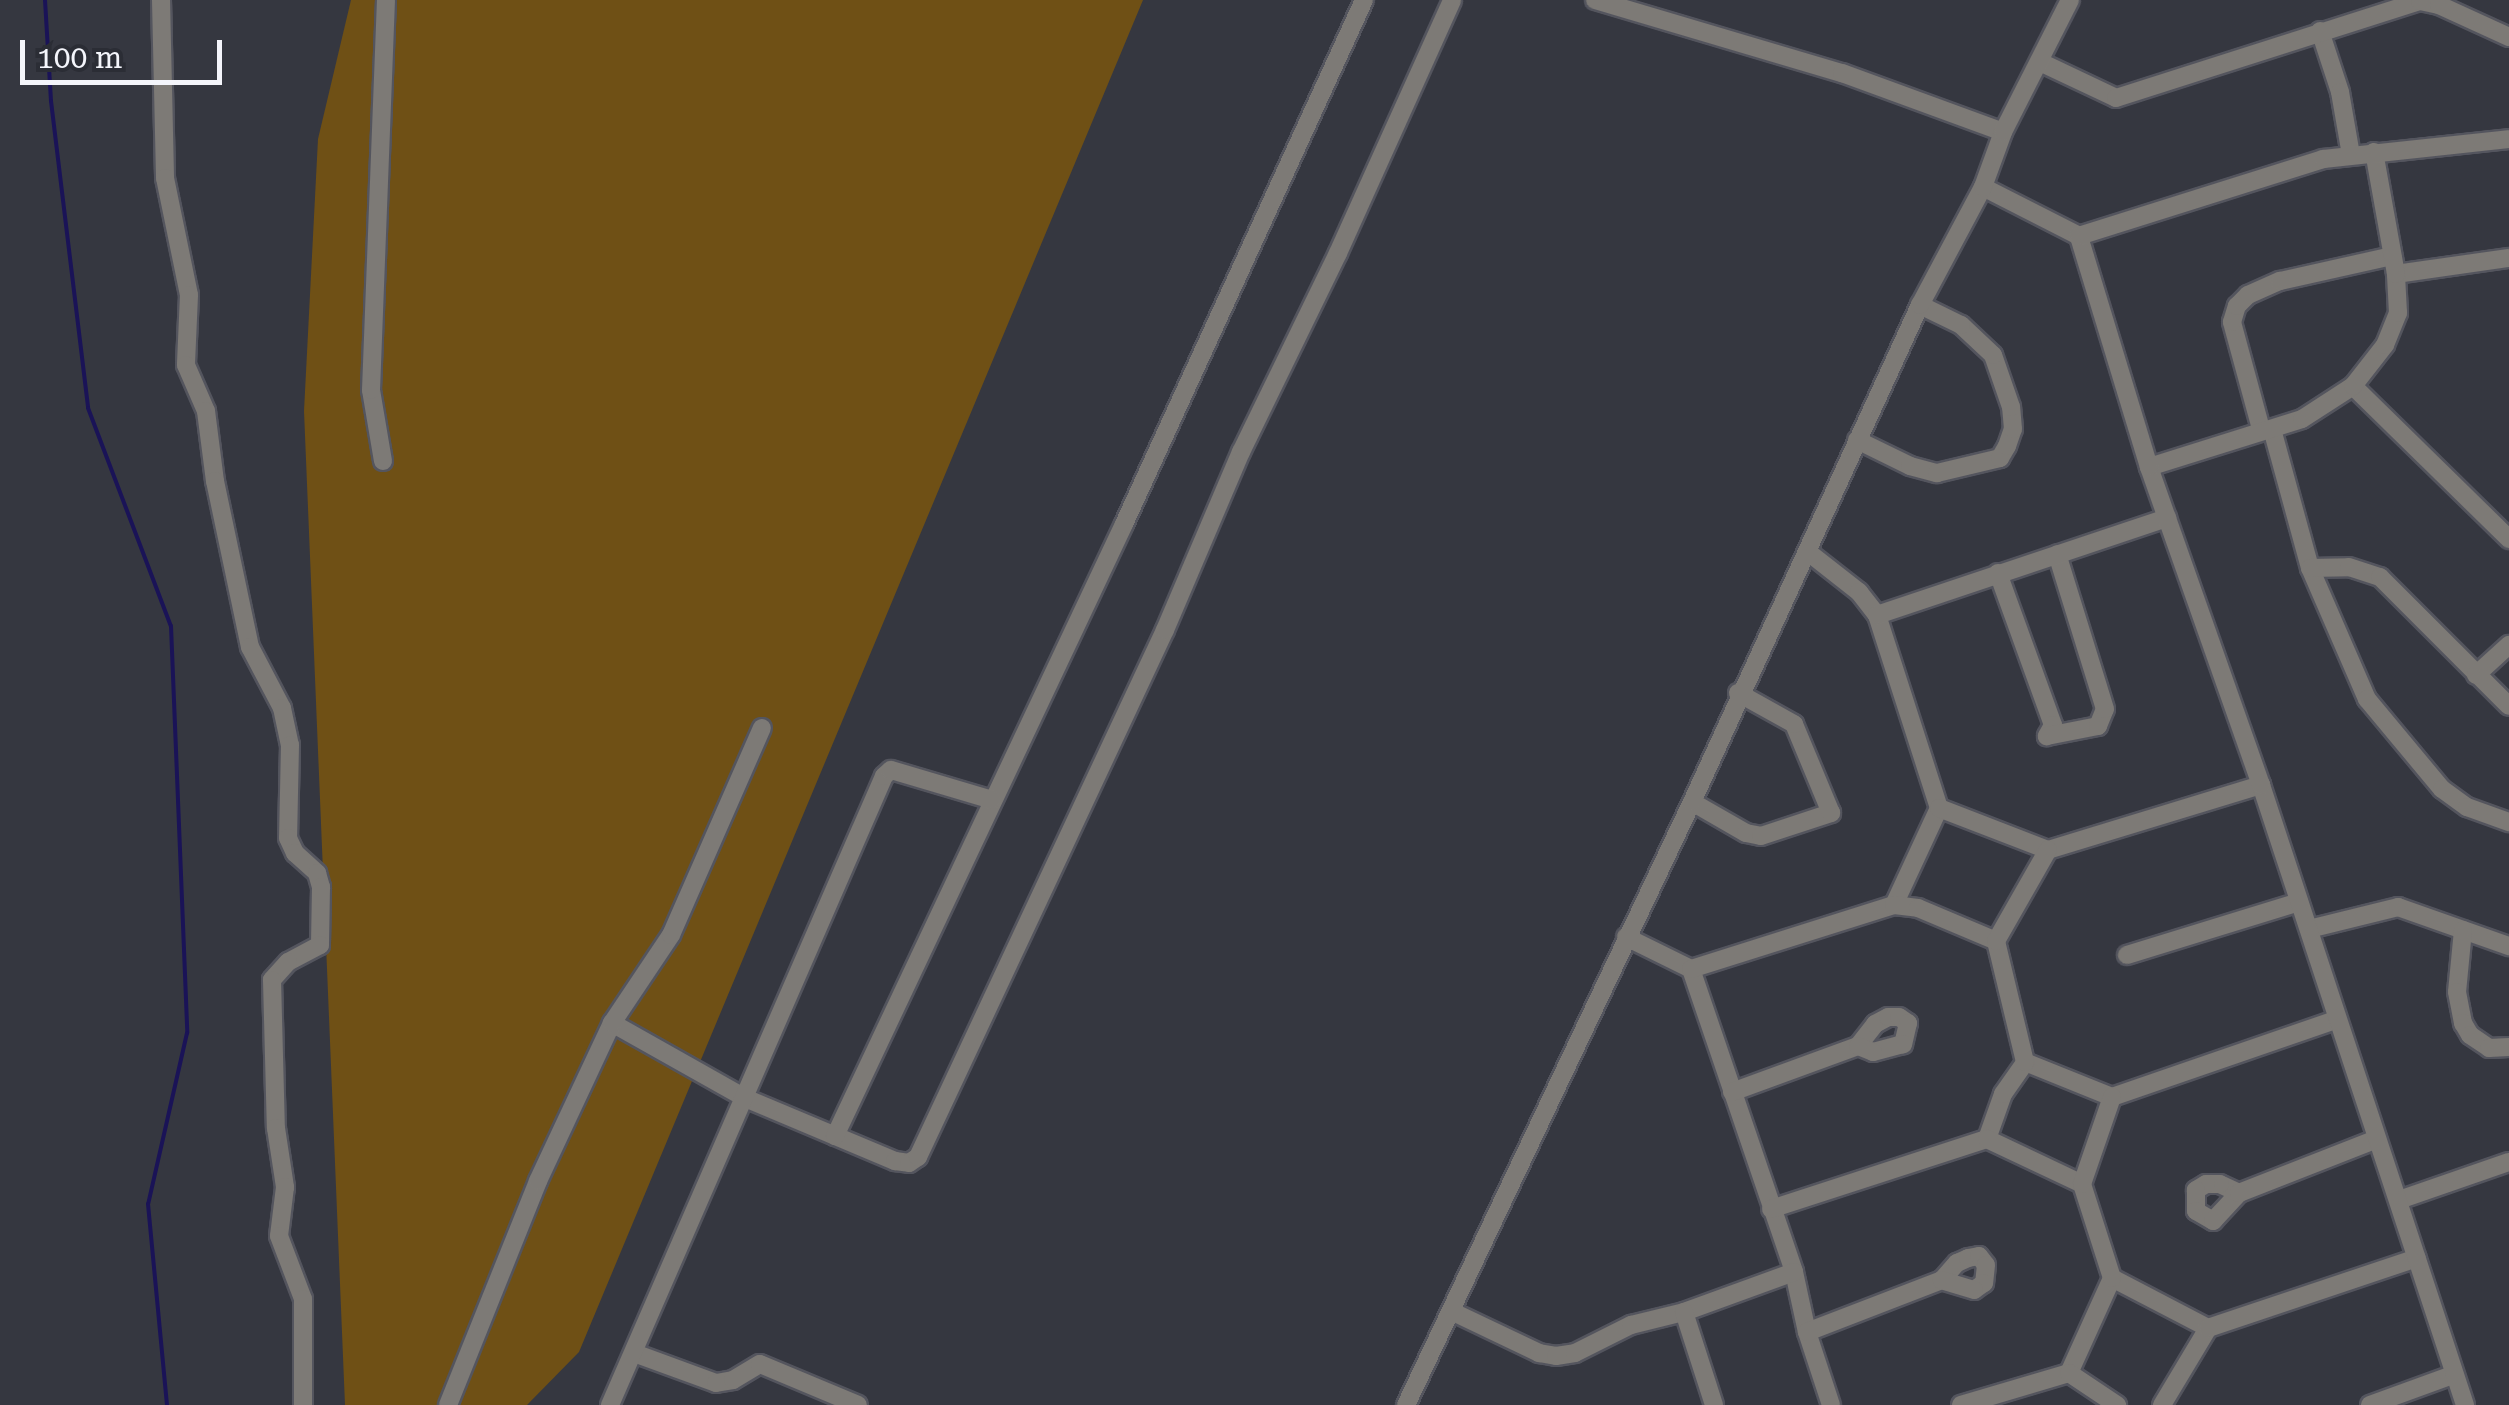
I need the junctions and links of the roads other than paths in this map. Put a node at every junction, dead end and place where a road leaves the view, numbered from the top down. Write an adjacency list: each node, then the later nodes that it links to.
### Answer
1 (161, 0): 78 (street)
2 (386, 0): 22 (street)
3 (1364, 0): 37 (street)
4 (1452, 0): 59 (street)
5 (1596, 0): 10 (street)
6 (2070, 0): 9 (street)
7 (2320, 31): 8 (street); 9 (street); 13 (street)
8 (2509, 37)
9 (2040, 62): 10 (street)
10 (2003, 132): 14 (street)
11 (2509, 139): 12 (street)
12 (2374, 152): 13 (street); 17 (street)
13 (2351, 154): 15 (street)
14 (1983, 187): 15 (street); 18 (street)
15 (2080, 236): 23 (street)
16 (2509, 258): 17 (street)
17 (2394, 265): 19 (street); 20 (street)
18 (1920, 305): 21 (street); 21 (street)
19 (2353, 386): 20 (street); 25 (street)
20 (2267, 429): 23 (street); 28 (street)
21 (1857, 440): 26 (street)
22 (383, 462)
23 (2148, 466): 24 (street)
24 (2167, 518): 27 (street); 36 (street)
25 (2509, 539)
26 (1808, 552): 30 (street); 33 (street)
27 (2057, 554): 29 (street); 29 (street)
28 (2310, 568): 32 (street); 40 (street)
29 (1998, 573): 30 (street)
30 (1878, 615): 39 (street)
31 (2509, 645): 32 (street)
32 (2476, 675): 34 (street)
33 (1738, 692): 38 (street); 38 (street)
34 (2509, 706)
35 (762, 728): 52 (street)
36 (2260, 785): 41 (street); 42 (street)
37 (992, 800): 58 (street); 59 (street)
38 (1692, 802): 46 (street)
39 (1939, 808): 41 (street); 43 (street)
40 (2509, 822)
41 (2048, 850): 47 (street)
42 (2299, 902): 44 (street); 49 (street)
43 (1894, 905): 47 (street); 50 (street)
44 (2309, 929): 45 (street); 51 (street)
45 (2462, 930): 48 (street); 54 (street)
46 (1626, 936): 50 (street); 71 (street)
47 (1996, 941): 55 (street)
48 (2509, 946)
49 (2128, 955)
50 (1690, 969): 56 (street)
51 (2336, 1020): 57 (street); 60 (street)
52 (612, 1023): 58 (street); 79 (street)
53 (1858, 1046): 56 (street)
54 (2509, 1046)
55 (2024, 1062): 57 (street); 61 (street)
56 (1732, 1092): 66 (street)
57 (2112, 1096): 63 (street)
58 (745, 1098): 59 (street); 75 (street)
59 (835, 1136)
60 (2377, 1138): 64 (street); 65 (street)
61 (1988, 1139): 63 (street); 66 (street)
62 (2509, 1162): 65 (street)
63 (2082, 1184): 69 (street)
64 (2239, 1192)
65 (2399, 1200): 67 (street)
66 (1771, 1209): 68 (street)
67 (2418, 1258): 73 (street); 77 (street)
68 (1794, 1272): 72 (street); 74 (street)
69 (2112, 1278): 73 (street); 76 (street)
70 (1942, 1280): 74 (street)
71 (1451, 1312): 72 (street); 82 (street)
72 (1684, 1312): 83 (street)
73 (2208, 1328): 87 (street)
74 (1807, 1332): 84 (street)
75 (634, 1354): 80 (street); 81 (street)
76 (2069, 1374): 85 (street); 86 (street)
77 (2454, 1374): 88 (street); 89 (street)
78 (304, 1405)
79 (448, 1405)
80 (610, 1405)
81 (858, 1405)
82 (1406, 1405)
83 (1714, 1405)
84 (1831, 1405)
85 (1961, 1405)
86 (2117, 1405)
87 (2162, 1405)
88 (2370, 1405)
89 (2465, 1405)

